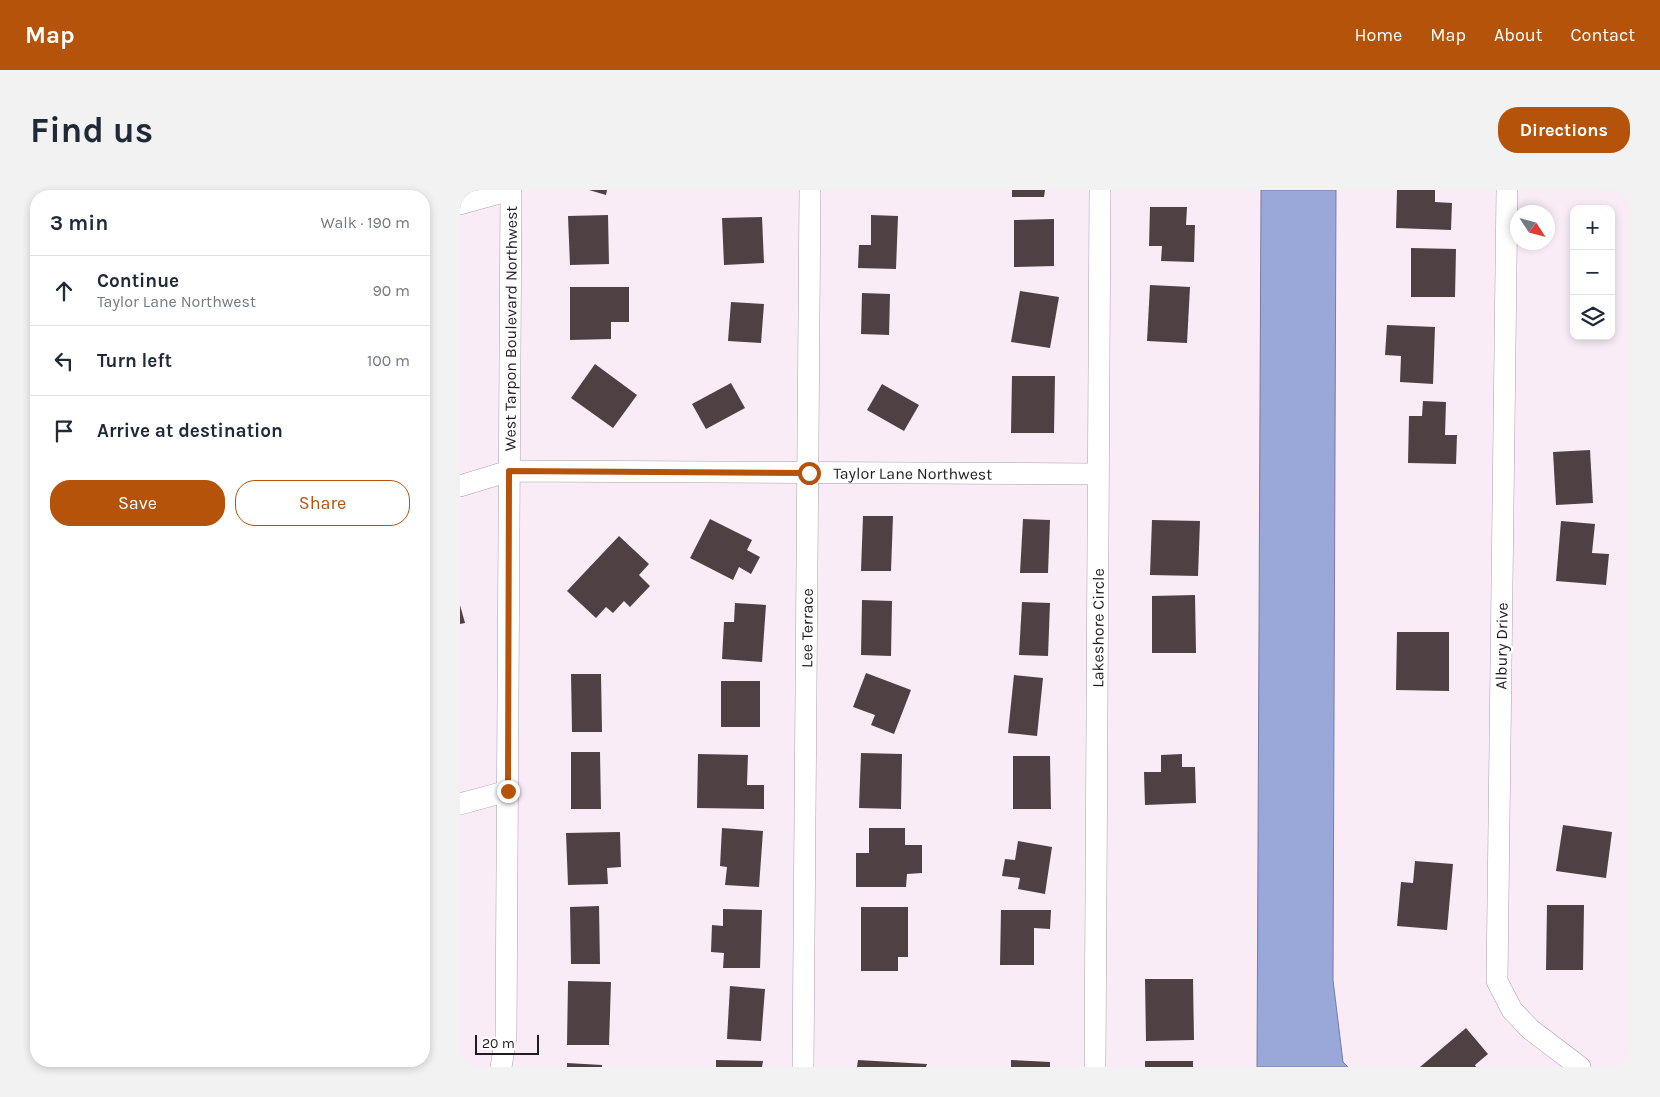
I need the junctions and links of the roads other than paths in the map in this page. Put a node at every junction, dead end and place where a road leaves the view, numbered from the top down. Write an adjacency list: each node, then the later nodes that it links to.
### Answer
1 (510, 190): 5 (street); 6 (street, West Tarpon Boulevard Northwest)
2 (810, 190): 7 (street, Lee Terrace)
3 (1100, 190): 8 (street, Lakeshore Circle)
4 (1507, 190): 15 (street, Albury Drive)
5 (460, 204)
6 (509, 471): 7 (street, Taylor Lane Northwest); 9 (street, Taylor Lane Northwest); 10 (street, West Tarpon Boulevard Northwest)
7 (809, 473): 8 (street, Taylor Lane Northwest); 13 (street, Lee Terrace)
8 (1098, 474): 14 (street, Lakeshore Circle)
9 (460, 486)
10 (508, 791): 11 (street); 12 (street, West Tarpon Boulevard Northwest)
11 (460, 804)
12 (501, 1067)
13 (803, 1067)
14 (1095, 1067)
15 (1580, 1067)

